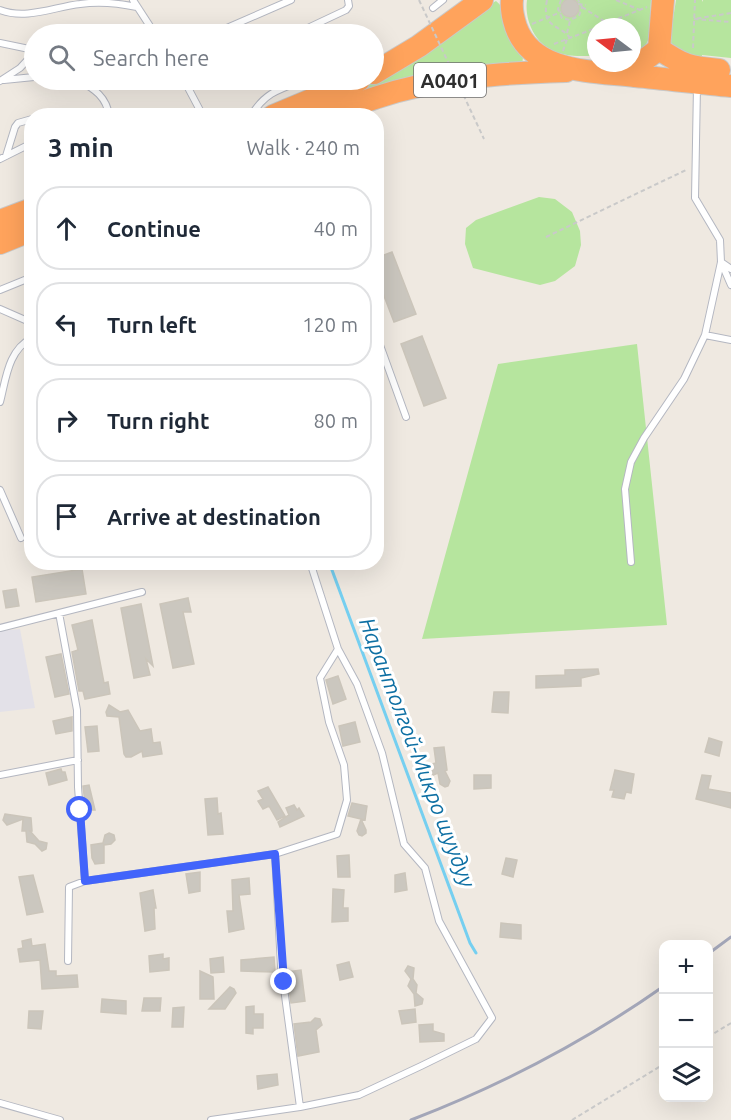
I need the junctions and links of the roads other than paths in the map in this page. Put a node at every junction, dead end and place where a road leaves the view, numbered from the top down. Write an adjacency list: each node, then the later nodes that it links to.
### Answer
1 (133, 0): 8 (lane)
2 (291, 0): 12 (lane)
3 (348, 0): 13 (lane)
4 (443, 0): 9 (lane)
5 (482, 0): 20 (highway, A0401)
6 (512, 0): 18 (highway, A0401)
7 (657, 2): 16 (highway)
8 (137, 7): 10 (lane); 11 (lane)
9 (433, 8)
10 (0, 10)
11 (148, 24)
12 (236, 24)
13 (316, 24)
14 (0, 43): 15 (lane)
15 (24, 49)
16 (659, 49): 17 (highway, A0401); 22 (highway)
17 (641, 60)
18 (569, 62): 21 (highway, A0401); 36 (highway, A0401)
19 (24, 63): 25 (lane)
20 (384, 66)
21 (587, 67)
22 (731, 71)
23 (604, 72): 26 (highway, A0401)
24 (24, 78): 25 (lane)
25 (0, 81)
26 (697, 83): 27 (highway, A0401); 44 (lane)
27 (731, 86)
28 (94, 90): 32 (lane)
29 (190, 90): 33 (lane)
30 (280, 90): 34 (lane)
31 (334, 90): 35 (highway, A0401)
32 (108, 108)
33 (199, 108)
34 (255, 108)
35 (292, 108)
36 (349, 108)
37 (24, 121): 39 (lane)
38 (24, 147): 39 (lane)
39 (3, 158)
40 (24, 212): 41 (highway)
41 (0, 221)
42 (24, 233): 43 (highway)
43 (0, 243)
44 (721, 262): 45 (lane); 47 (lane); 51 (lane)
45 (731, 269)
46 (24, 281): 48 (lane)
47 (731, 285)
48 (0, 290)
49 (0, 309): 50 (lane)
50 (24, 320)
51 (705, 335): 52 (lane); 59 (lane)
52 (731, 340)
53 (24, 344): 55 (lane)
54 (384, 356): 56 (lane)
55 (0, 402)
56 (406, 417)
57 (0, 490): 58 (lane)
58 (21, 538)
59 (631, 562)
60 (313, 570): 64 (lane)
61 (141, 592): 62 (lane)
62 (59, 613): 63 (lane); 65 (lane)
63 (0, 628)
64 (338, 649): 67 (lane); 71 (lane)
65 (78, 760): 66 (lane); 68 (lane)
66 (0, 775)
67 (275, 854): 68 (lane); 71 (lane)
68 (85, 881): 69 (lane)
69 (68, 961)
70 (0, 1103): 72 (lane)
71 (300, 1107): 73 (lane)
72 (60, 1120)
73 (211, 1120)

